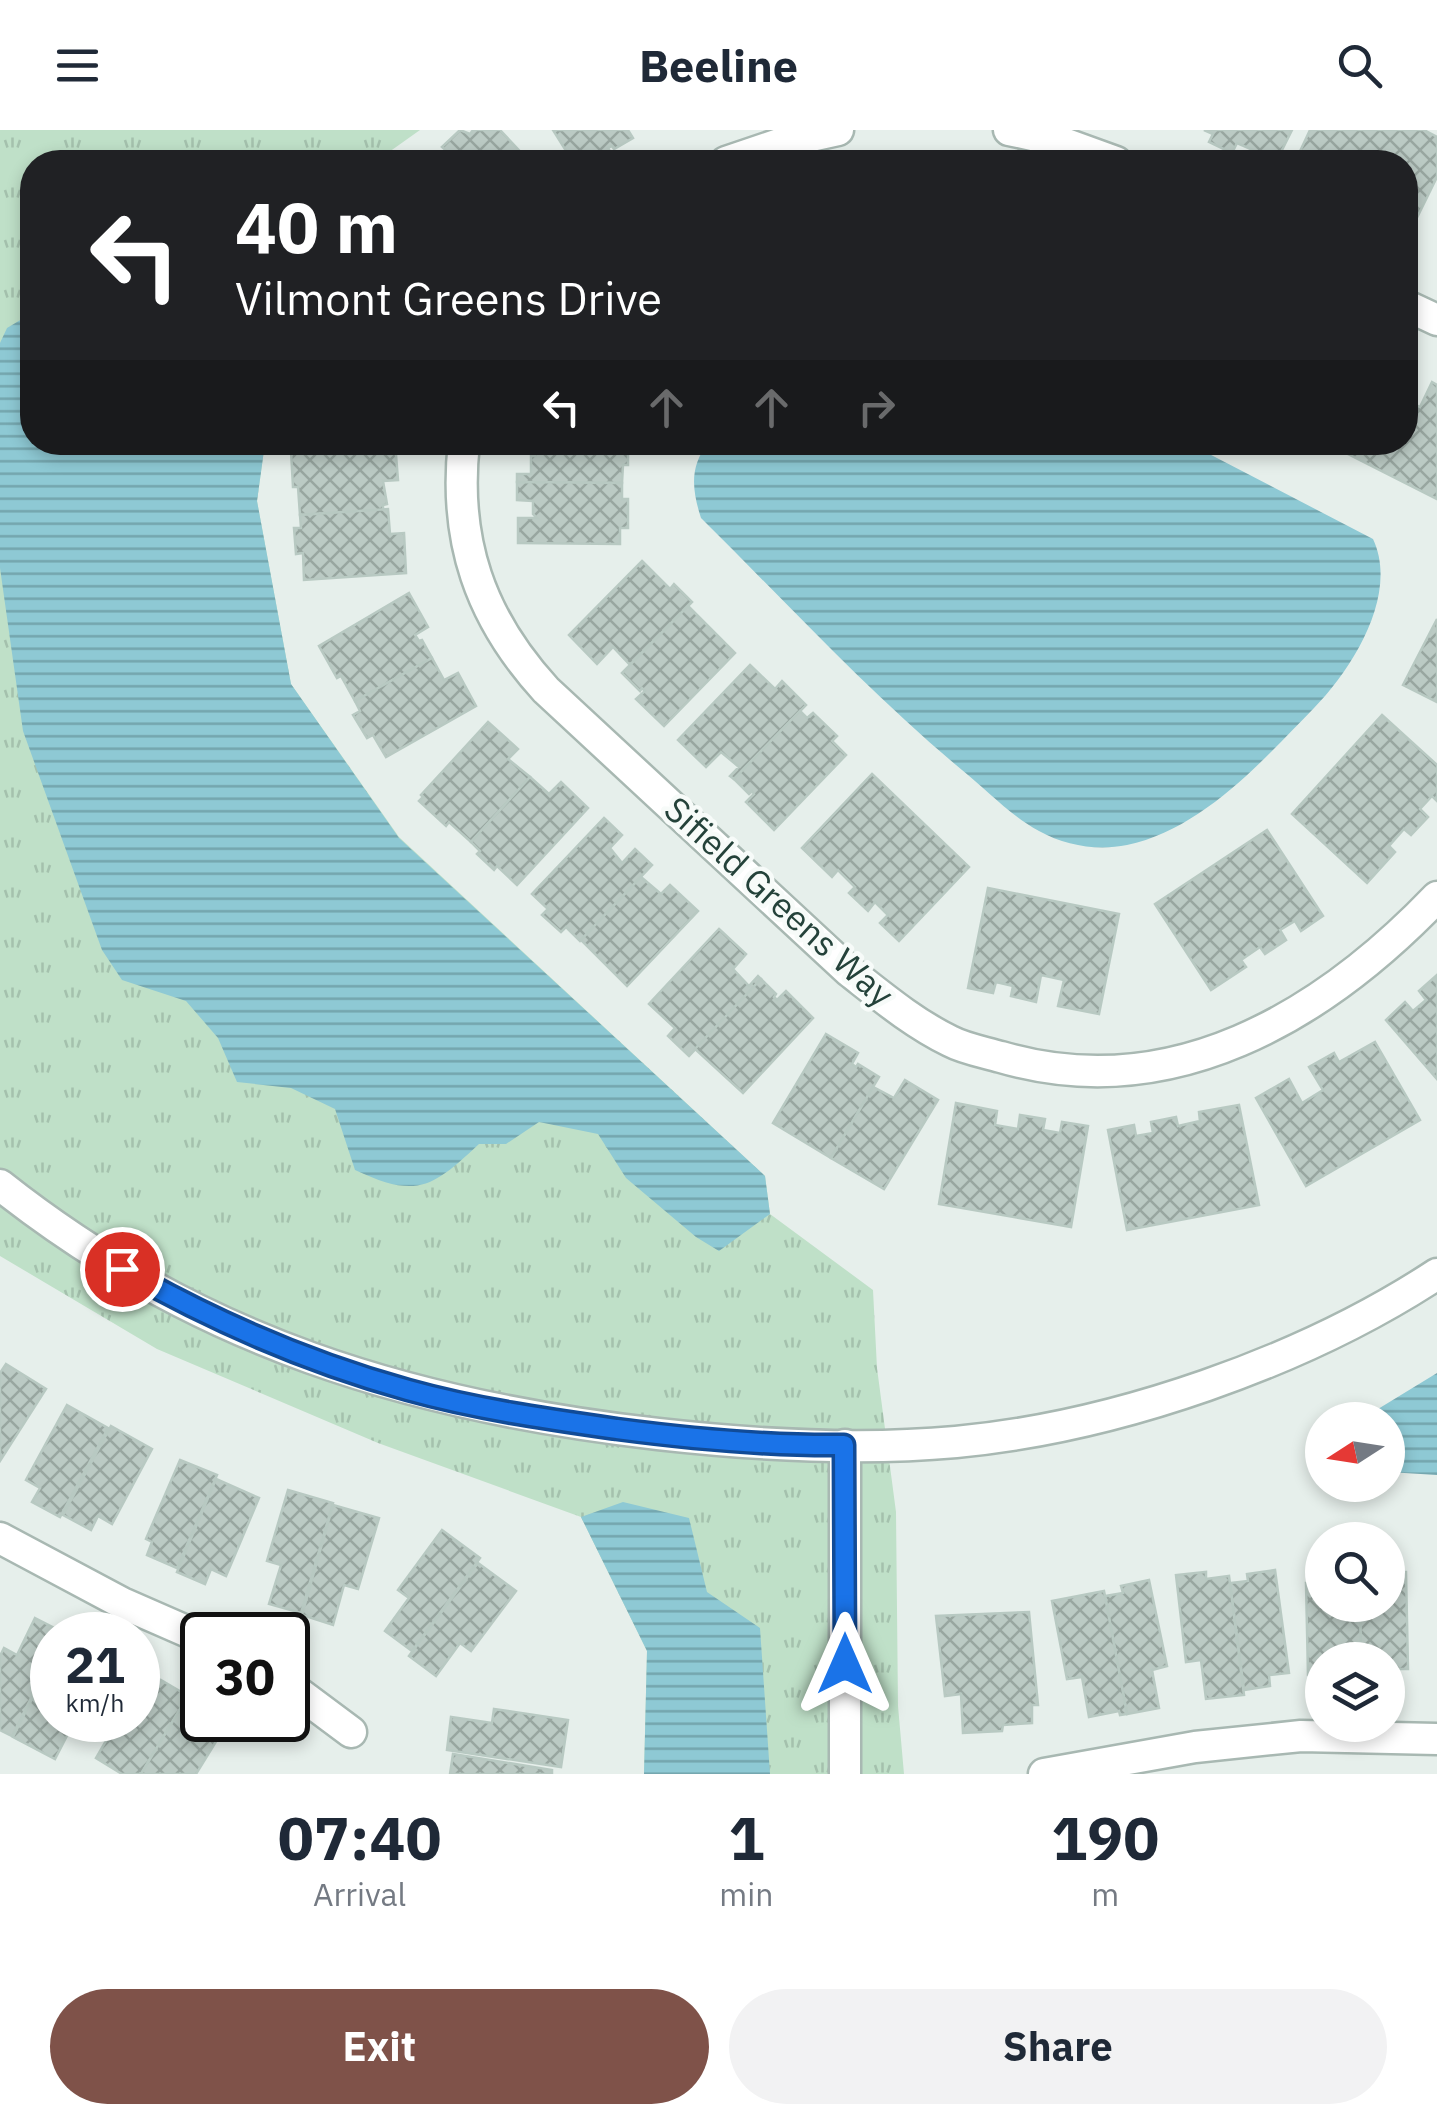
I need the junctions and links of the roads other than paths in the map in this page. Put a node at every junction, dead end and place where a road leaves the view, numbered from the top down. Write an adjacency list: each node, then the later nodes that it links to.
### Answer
1 (838, 130): 3 (street)
2 (1009, 130): 4 (street)
3 (761, 150)
4 (1083, 150)
5 (463, 455): 6 (street, Sifield Greens Way)
6 (1437, 897)
7 (0, 1185): 9 (street)
8 (1437, 1274): 9 (street)
9 (844, 1445): 15 (street)
10 (0, 1538): 11 (street)
11 (180, 1628)
12 (310, 1701): 13 (street)
13 (352, 1732)
14 (1437, 1740): 16 (street)
15 (845, 1774)
16 (1044, 1774)

